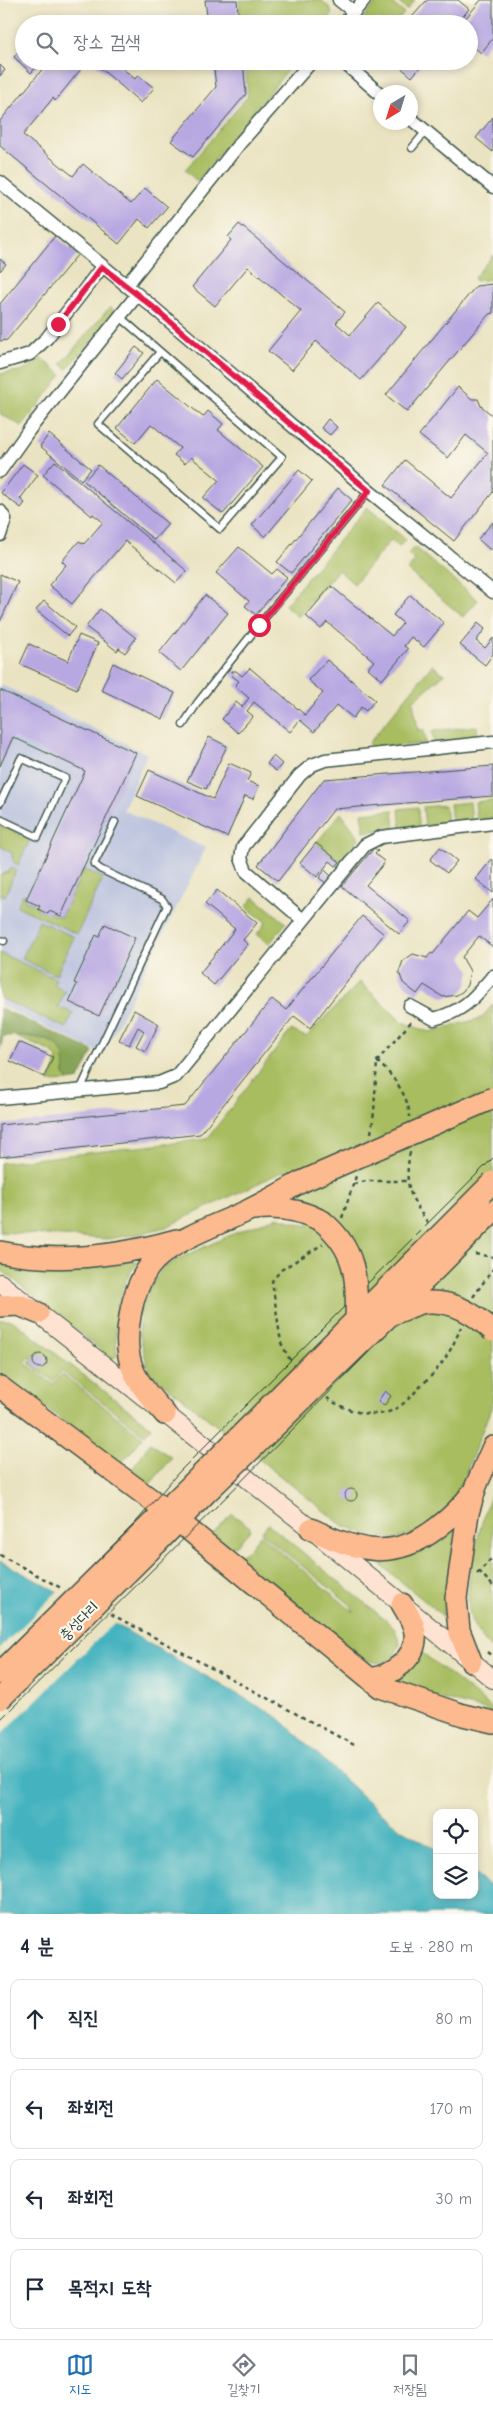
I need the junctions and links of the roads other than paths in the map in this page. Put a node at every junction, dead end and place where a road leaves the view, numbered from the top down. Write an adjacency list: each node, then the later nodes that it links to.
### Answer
1 (339, 0): 3 (street)
2 (364, 0): 3 (street)
3 (354, 12): 4 (street)
4 (352, 15)
5 (304, 70): 14 (street)
6 (352, 70): 7 (street)
7 (373, 88)
8 (418, 124): 9 (street)
9 (426, 131): 10 (lane); 12 (street)
10 (412, 148)
11 (0, 182): 13 (street)
12 (493, 187)
13 (102, 267): 14 (street); 18 (street)
14 (126, 286): 15 (street)
15 (137, 295): 16 (street); 20 (street)
16 (119, 316): 17 (lane); 19 (street)
17 (160, 352): 17 (lane)
18 (0, 363)
19 (0, 471)
20 (369, 491): 23 (street); 24 (lane)
21 (0, 511): 22 (street)
22 (0, 535)
23 (493, 592)
24 (183, 724)
25 (493, 742): 30 (street)
26 (0, 803): 27 (lane)
27 (0, 819)
28 (114, 822): 33 (lane)
29 (493, 822): 30 (street)
30 (303, 920): 33 (street)
31 (493, 976): 32 (street)
32 (410, 1006)
33 (80, 1091): 34 (street)
34 (0, 1098)
35 (493, 1098): 37 (highway, bridge)
36 (493, 1182): 45 (highway, bridge)
37 (250, 1210): 39 (highway); 45 (highway, bridge)
38 (493, 1211): 44 (highway, bridge)
39 (194, 1235): 40 (highway); 48 (highway)
40 (0, 1252)
41 (0, 1283): 43 (main road)
42 (0, 1306): 43 (highway)
43 (38, 1313): 48 (main road)
44 (390, 1315): 46 (highway, bridge); 51 (highway, bridge)
45 (356, 1318): 51 (highway, bridge)
46 (493, 1331)
47 (0, 1387): 52 (highway)
48 (165, 1414): 53 (main road)
49 (493, 1447): 50 (highway)
50 (476, 1486): 53 (highway); 56 (highway)
51 (197, 1490): 52 (highway)
52 (172, 1515): 54 (highway); 58 (highway)
53 (311, 1529): 55 (main road)
54 (151, 1537): 57 (highway, 충성다리, bridge); 60 (highway, 충성다리, bridge)
55 (402, 1604): 56 (main road); 58 (highway)
56 (471, 1661): 59 (main road)
57 (0, 1673)
58 (370, 1679): 61 (highway)
59 (493, 1679)
60 (0, 1699)
61 (493, 1722)

